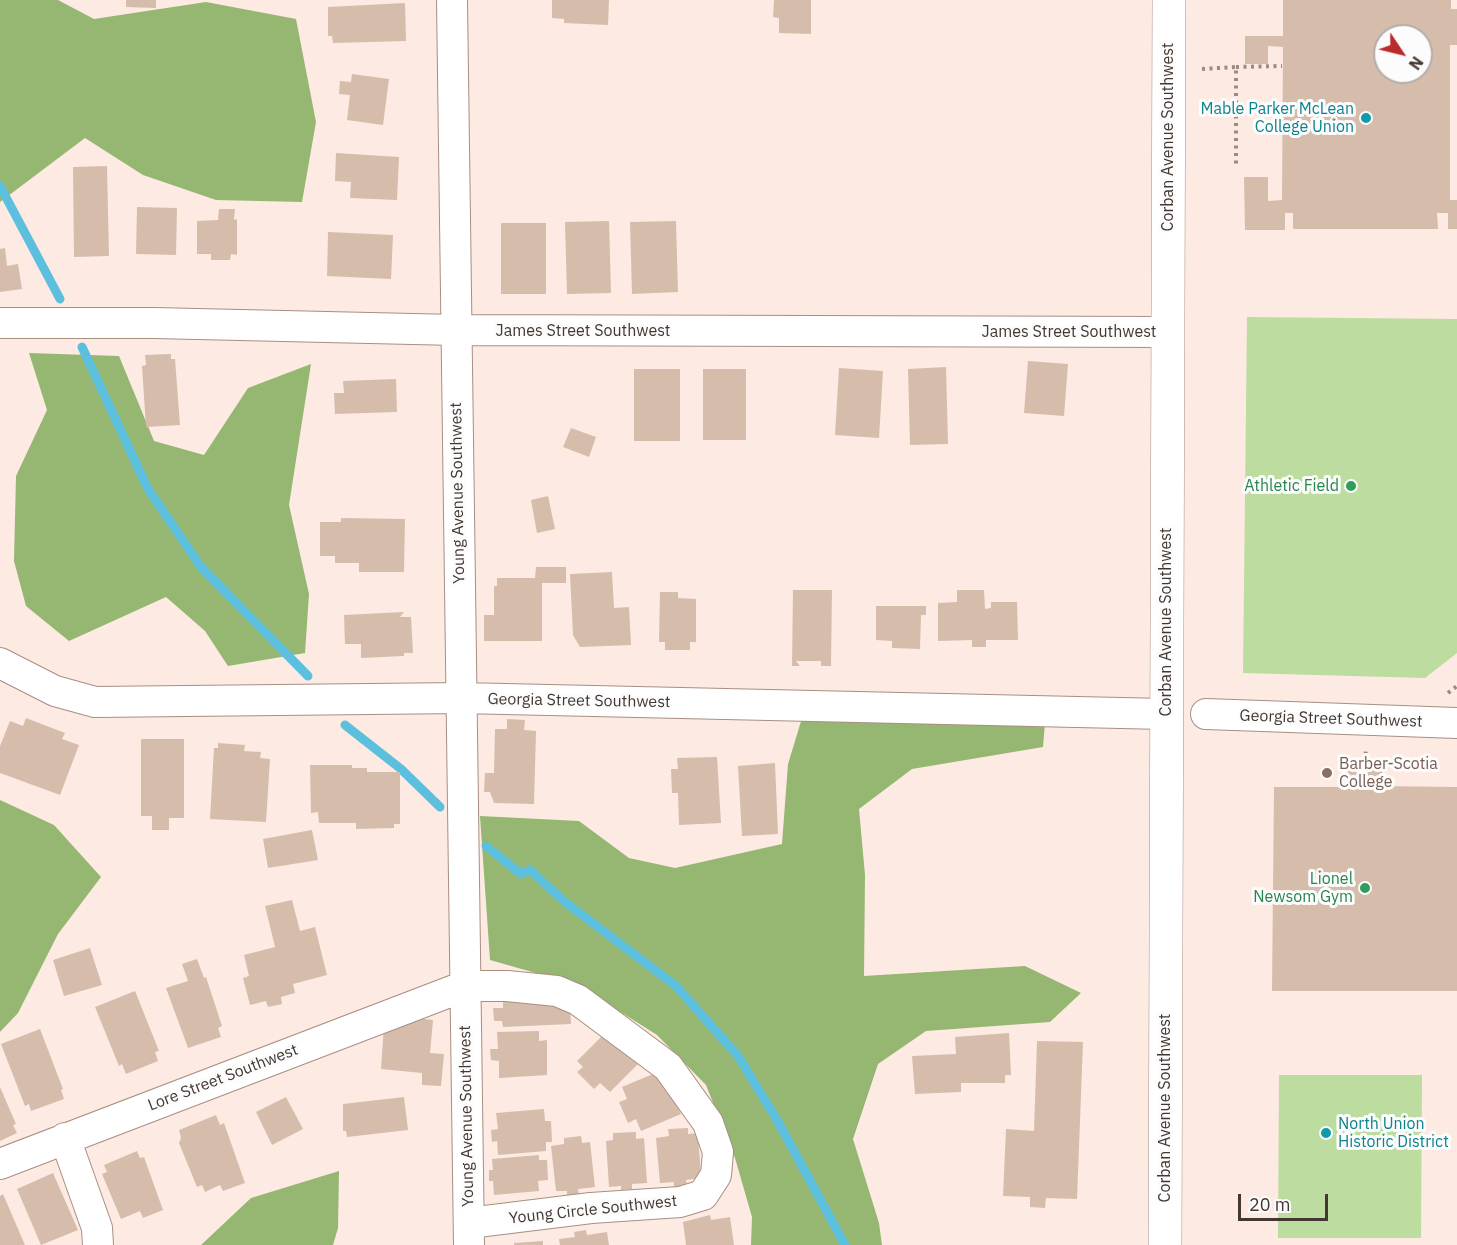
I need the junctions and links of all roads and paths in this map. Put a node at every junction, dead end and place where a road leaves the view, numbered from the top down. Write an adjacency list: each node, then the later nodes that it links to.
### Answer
1 (452, 0): 8 (street, Young Avenue Southwest)
2 (1169, 0): 9 (street, Corban Avenue Southwest)
3 (1282, 66): 4 (path)
4 (1236, 68): 5 (path); 6 (path)
5 (1202, 69)
6 (1236, 165)
7 (0, 323): 8 (street, James Street Southwest)
8 (456, 330): 9 (street, James Street Southwest); 11 (street, Young Avenue Southwest)
9 (1166, 333): 12 (street, Corban Avenue Southwest)
10 (0, 663): 11 (street, Georgia Street Southwest)
11 (460, 698): 12 (street, Georgia Street Southwest); 15 (street, Young Avenue Southwest)
12 (1165, 714): 20 (street, Corban Avenue Southwest)
13 (1206, 714): 14 (street, Georgia Street Southwest)
14 (1457, 723)
15 (456, 990): 16 (street, Lore Street Southwest); 18 (street, Young Avenue Southwest); 18 (street, Young Circle Southwest)
16 (65, 1137): 17 (street, Lore Street Southwest); 19 (street)
17 (0, 1164)
18 (469, 1234)
19 (98, 1245)
20 (1165, 1245)

